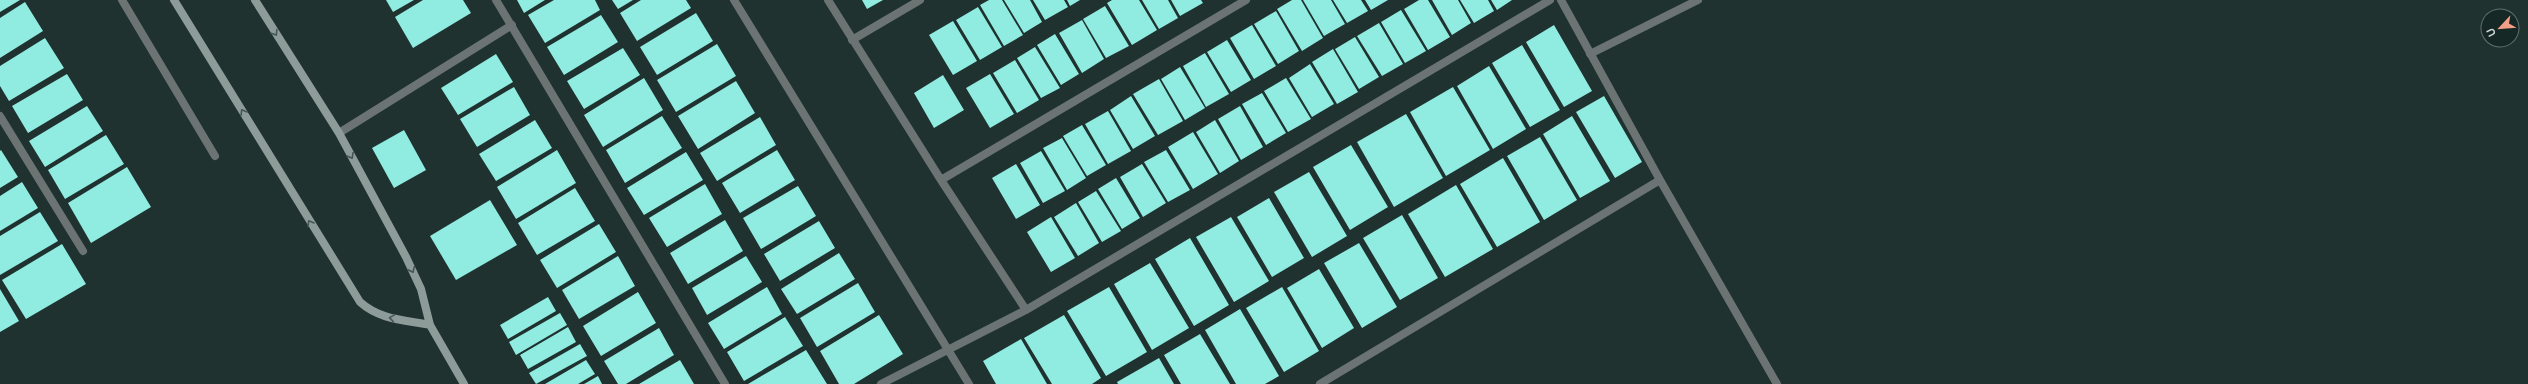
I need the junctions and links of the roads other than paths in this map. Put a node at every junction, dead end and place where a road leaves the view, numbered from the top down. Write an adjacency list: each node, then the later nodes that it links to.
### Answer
1 (122, 0): 17 (street)
2 (174, 0): 22 (street, one-way to 2)
3 (255, 0): 16 (street, one-way to 16)
4 (496, 0): 12 (street)
5 (734, 0): 23 (street)
6 (828, 0): 13 (street)
7 (920, 0): 13 (street)
8 (1246, 0): 18 (street)
9 (1550, 0): 21 (street)
10 (1561, 0): 14 (street)
11 (1698, 0): 14 (street)
12 (512, 25): 16 (street); 25 (street)
13 (852, 40): 18 (street)
14 (1590, 54): 19 (street)
15 (0, 116): 20 (street)
16 (339, 134): 22 (street, one-way to 22)
17 (216, 156)
18 (941, 180): 21 (street)
19 (1660, 180): 28 (street); 29 (street)
20 (83, 251)
21 (1026, 310): 23 (street)
22 (430, 325): 24 (street)
23 (947, 348): 26 (street); 27 (street)
24 (464, 384)
25 (725, 384)
26 (880, 384)
27 (969, 384)
28 (1320, 384)
29 (1777, 384)

